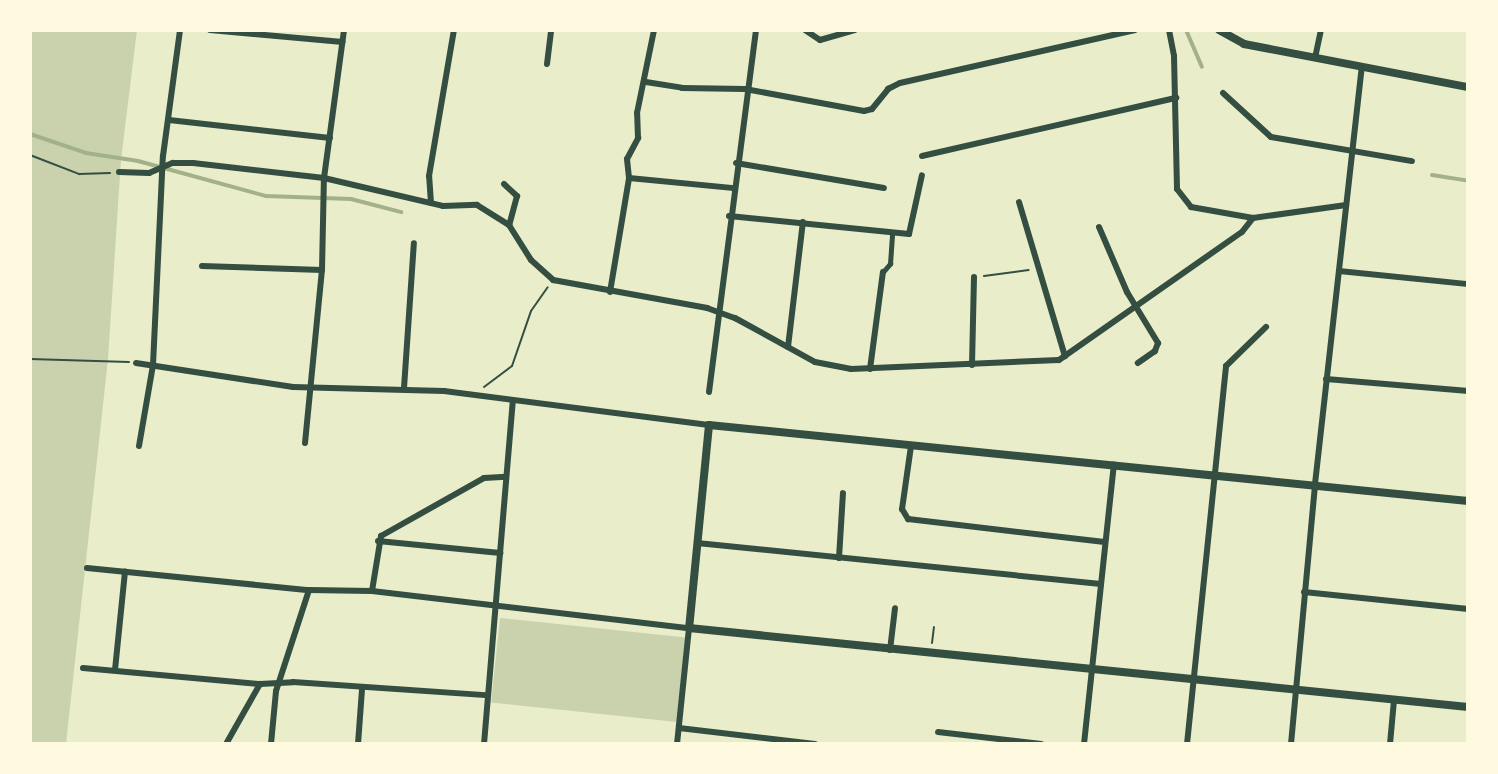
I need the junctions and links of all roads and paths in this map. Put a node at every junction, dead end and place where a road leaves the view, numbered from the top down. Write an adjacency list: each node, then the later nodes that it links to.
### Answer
1 (180, 30): 24 (street)
2 (210, 30): 14 (street)
3 (344, 30): 15 (street)
4 (454, 30): 40 (street)
5 (551, 30): 17 (street)
6 (654, 30): 19 (street)
7 (756, 30): 21 (street)
8 (806, 30): 9 (street)
9 (855, 30)
10 (1134, 30): 21 (street)
11 (1169, 30): 23 (street)
12 (1219, 30): 16 (street)
13 (1321, 30): 16 (street)
14 (271, 33): 15 (street)
15 (342, 42): 25 (street)
16 (1315, 58): 18 (street)
17 (547, 64)
18 (1362, 67): 20 (street); 26 (street)
19 (646, 82): 21 (street); 35 (street)
20 (1468, 87)
21 (745, 89): 30 (street)
22 (1223, 93): 26 (street)
23 (1176, 98): 28 (street); 43 (street)
24 (168, 120): 25 (street); 31 (street)
25 (330, 138): 34 (street)
26 (1351, 152): 29 (street); 41 (street)
27 (30, 155): 32 (path)
28 (922, 156)
29 (1412, 161)
30 (736, 162): 37 (street); 38 (street)
31 (163, 167): 32 (street); 34 (street); 66 (street)
32 (119, 172)
33 (922, 175): 47 (street)
34 (324, 178): 40 (street); 51 (street)
35 (629, 178): 37 (street); 57 (street)
36 (504, 184): 45 (street)
37 (732, 188): 42 (street)
38 (884, 188)
39 (1019, 202): 50 (street)
40 (431, 203): 45 (street)
41 (1346, 205): 43 (street); 53 (street)
42 (729, 216): 44 (street); 59 (street)
43 (1253, 218): 58 (street)
44 (803, 222): 47 (street); 61 (street)
45 (509, 225): 55 (street)
46 (1099, 227): 58 (street)
47 (892, 233): 52 (street)
48 (414, 243): 71 (street)
49 (202, 266): 51 (street)
50 (1041, 269): 54 (path); 62 (street)
51 (322, 270): 70 (street)
52 (884, 272): 68 (street)
53 (1339, 272): 56 (street); 69 (street)
54 (974, 277): 67 (street)
55 (553, 280): 57 (street); 74 (path)
56 (1468, 284)
57 (610, 292): 59 (street)
58 (1135, 307): 62 (street); 65 (street)
59 (717, 312): 61 (street); 73 (street)
60 (1266, 327): 81 (street)
61 (788, 347): 68 (street)
62 (1065, 356): 67 (street)
63 (30, 359): 64 (path)
64 (136, 363): 66 (street)
65 (1138, 363)
66 (153, 365): 70 (street); 79 (street)
67 (972, 365): 68 (street)
68 (870, 369)
69 (1326, 379): 72 (street); 83 (street)
70 (312, 386): 71 (street); 77 (street)
71 (404, 388): 74 (street)
72 (1468, 391)
73 (709, 392)
74 (479, 395): 75 (street)
75 (513, 401): 76 (street); 82 (street)
76 (709, 425): 78 (street); 88 (street)
77 (305, 442)
78 (911, 446): 80 (street); 87 (street)
79 (139, 447)
80 (1114, 465): 81 (street); 87 (street)
81 (1214, 475): 83 (street); 105 (street)
82 (506, 477): 86 (street); 89 (street)
83 (1315, 484): 85 (street); 96 (street)
84 (843, 493): 90 (street)
85 (1468, 501)
86 (378, 541): 89 (street); 95 (street)
87 (1105, 542): 93 (street)
88 (697, 543): 90 (street); 100 (street)
89 (500, 553): 97 (street)
90 (839, 558): 93 (street)
91 (87, 568): 92 (street)
92 (125, 572): 94 (street); 103 (street)
93 (1101, 584): 104 (street)
94 (309, 590): 95 (street); 106 (street)
95 (372, 591): 97 (street)
96 (1304, 592): 99 (street); 109 (street)
97 (495, 604): 100 (street); 110 (street)
98 (895, 608): 101 (street)
99 (1468, 609)
100 (689, 628): 101 (street); 113 (street)
101 (890, 650): 104 (street)
102 (83, 668): 103 (street)
103 (116, 670): 107 (street)
104 (1094, 672): 105 (street); 122 (street)
105 (1193, 680): 109 (street); 123 (street)
106 (278, 682): 107 (street); 108 (street); 116 (street)
107 (260, 684): 115 (street)
108 (362, 689): 110 (street); 117 (street)
109 (1296, 690): 111 (street); 124 (street)
110 (486, 695): 118 (street)
111 (1394, 700): 112 (street); 125 (street)
112 (1468, 707)
113 (678, 728): 119 (street); 120 (street)
114 (938, 732): 121 (street)
115 (226, 744)
116 (271, 744)
117 (358, 744)
118 (484, 744)
119 (677, 744)
120 (815, 744)
121 (1041, 744)
122 (1084, 744)
123 (1187, 744)
124 (1292, 744)
125 (1390, 744)

